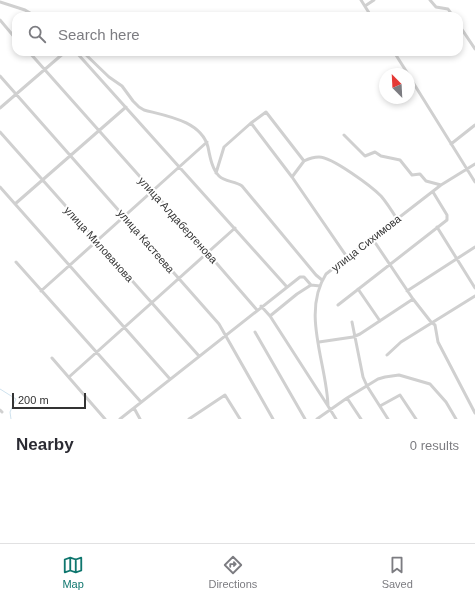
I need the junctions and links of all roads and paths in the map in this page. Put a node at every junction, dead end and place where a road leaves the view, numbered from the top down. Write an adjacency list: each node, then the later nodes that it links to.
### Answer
1 (361, 0): 5 (street)
2 (374, 0): 5 (street)
3 (430, 0): 8 (street)
4 (0, 2): 6 (street)
5 (365, 6): 7 (street)
6 (28, 12)
7 (369, 12)
8 (450, 12)
9 (0, 20): 11 (street)
10 (463, 31): 12 (street)
11 (12, 34)
12 (475, 49)
13 (33, 56): 19 (street, улица Алдабергенова)
14 (60, 56): 19 (street)
15 (80, 56): 23 (street)
16 (86, 56): 30 (street)
17 (396, 56): 18 (street)
18 (404, 68)
19 (45, 69): 22 (street); 27 (street, улица Алдабергенова)
20 (0, 76): 22 (street, улица Кастеева)
21 (415, 86): 31 (street)
22 (16, 94): 24 (street); 32 (street, улица Кастеева)
23 (126, 107): 27 (street); 35 (street)
24 (0, 108)
25 (251, 123): 33 (street); 37 (street); 38 (street)
26 (475, 125): 31 (street)
27 (98, 131): 32 (street); 43 (street, улица Алдабергенова)
28 (0, 132): 39 (street, улица Милованова)
29 (344, 135): 41 (street)
30 (207, 142): 35 (street); 37 (street)
31 (451, 144): 36 (street)
32 (70, 156): 39 (street); 46 (street, улица Кастеева)
33 (304, 161): 38 (street); 47 (street)
34 (475, 164): 36 (street, улица Сихимова)
35 (180, 167): 43 (street); 49 (street)
36 (467, 169): 40 (street); 41 (street, улица Сихимова)
37 (216, 173): 60 (street)
38 (292, 177): 54 (street)
39 (43, 180): 45 (street); 51 (street, улица Милованова)
40 (475, 182)
41 (441, 185): 44 (street, улица Сихимова)
42 (0, 187): 45 (street)
43 (152, 191): 46 (street); 53 (street, улица Алдабергенова)
44 (433, 192): 47 (street, улица Сихимова); 48 (street)
45 (15, 204): 58 (street)
46 (124, 216): 51 (street); 59 (street, улица Кастеева)
47 (397, 219): 50 (street, улица Сихимова)
48 (437, 227): 55 (street); 57 (street)
49 (235, 228): 53 (street); 63 (street)
50 (372, 238): 54 (street, улица Сихимова); 57 (street)
51 (97, 241): 58 (street); 70 (street, улица Милованова)
52 (475, 247): 55 (street)
53 (207, 253): 59 (street); 73 (street, улица Алдабергенова)
54 (347, 257): 60 (street, улица Сихимова)
55 (457, 258): 64 (street); 66 (street)
56 (16, 262): 67 (street)
57 (390, 265): 65 (street); 66 (street)
58 (69, 266): 67 (street); 78 (street)
59 (179, 279): 70 (street); 80 (street, улица Кастеева)
60 (322, 280): 62 (street, улица Сихимова)
61 (311, 285): 62 (street); 63 (street); 74 (street)
62 (320, 286): 82 (street, улица Сихимова)
63 (287, 287): 72 (street)
64 (475, 288)
65 (358, 289): 71 (street); 75 (street)
66 (407, 290): 69 (street)
67 (41, 291): 83 (street)
68 (475, 296): 77 (street)
69 (413, 299): 75 (street); 77 (street)
70 (152, 303): 78 (street); 85 (street, улица Милованова)
71 (338, 305)
72 (261, 306): 73 (street); 74 (street)
73 (256, 310): 80 (street)
74 (270, 316): 92 (street)
75 (380, 321): 81 (street)
76 (352, 322): 81 (street)
77 (430, 322): 84 (street); 96 (street)
78 (124, 328): 83 (street); 88 (street)
79 (255, 332): 103 (street)
80 (226, 335): 85 (street); 102 (street, улица Кастеева)
81 (354, 336): 82 (street); 89 (street)
82 (318, 342): 92 (street, улица Сихимова)
83 (97, 352): 87 (street); 91 (street)
84 (387, 355)
85 (199, 356): 88 (street)
86 (52, 358): 87 (street)
87 (69, 377): 97 (street)
88 (170, 379): 91 (street)
89 (367, 386): 90 (street); 93 (street); 109 (street)
90 (347, 398): 95 (street); 106 (street)
91 (141, 402): 94 (street)
92 (328, 406): 95 (street)
93 (380, 406): 107 (street); 108 (street)
94 (134, 408): 98 (street); 99 (street)
95 (330, 410): 104 (street); 105 (street)
96 (475, 414)
97 (106, 419)
98 (120, 419)
99 (140, 419)
100 (189, 419): 101 (street)
101 (240, 419)
102 (273, 419)
103 (305, 419)
104 (317, 419)
105 (336, 419)
106 (361, 419)
107 (388, 419)
108 (416, 419)
109 (456, 419)

